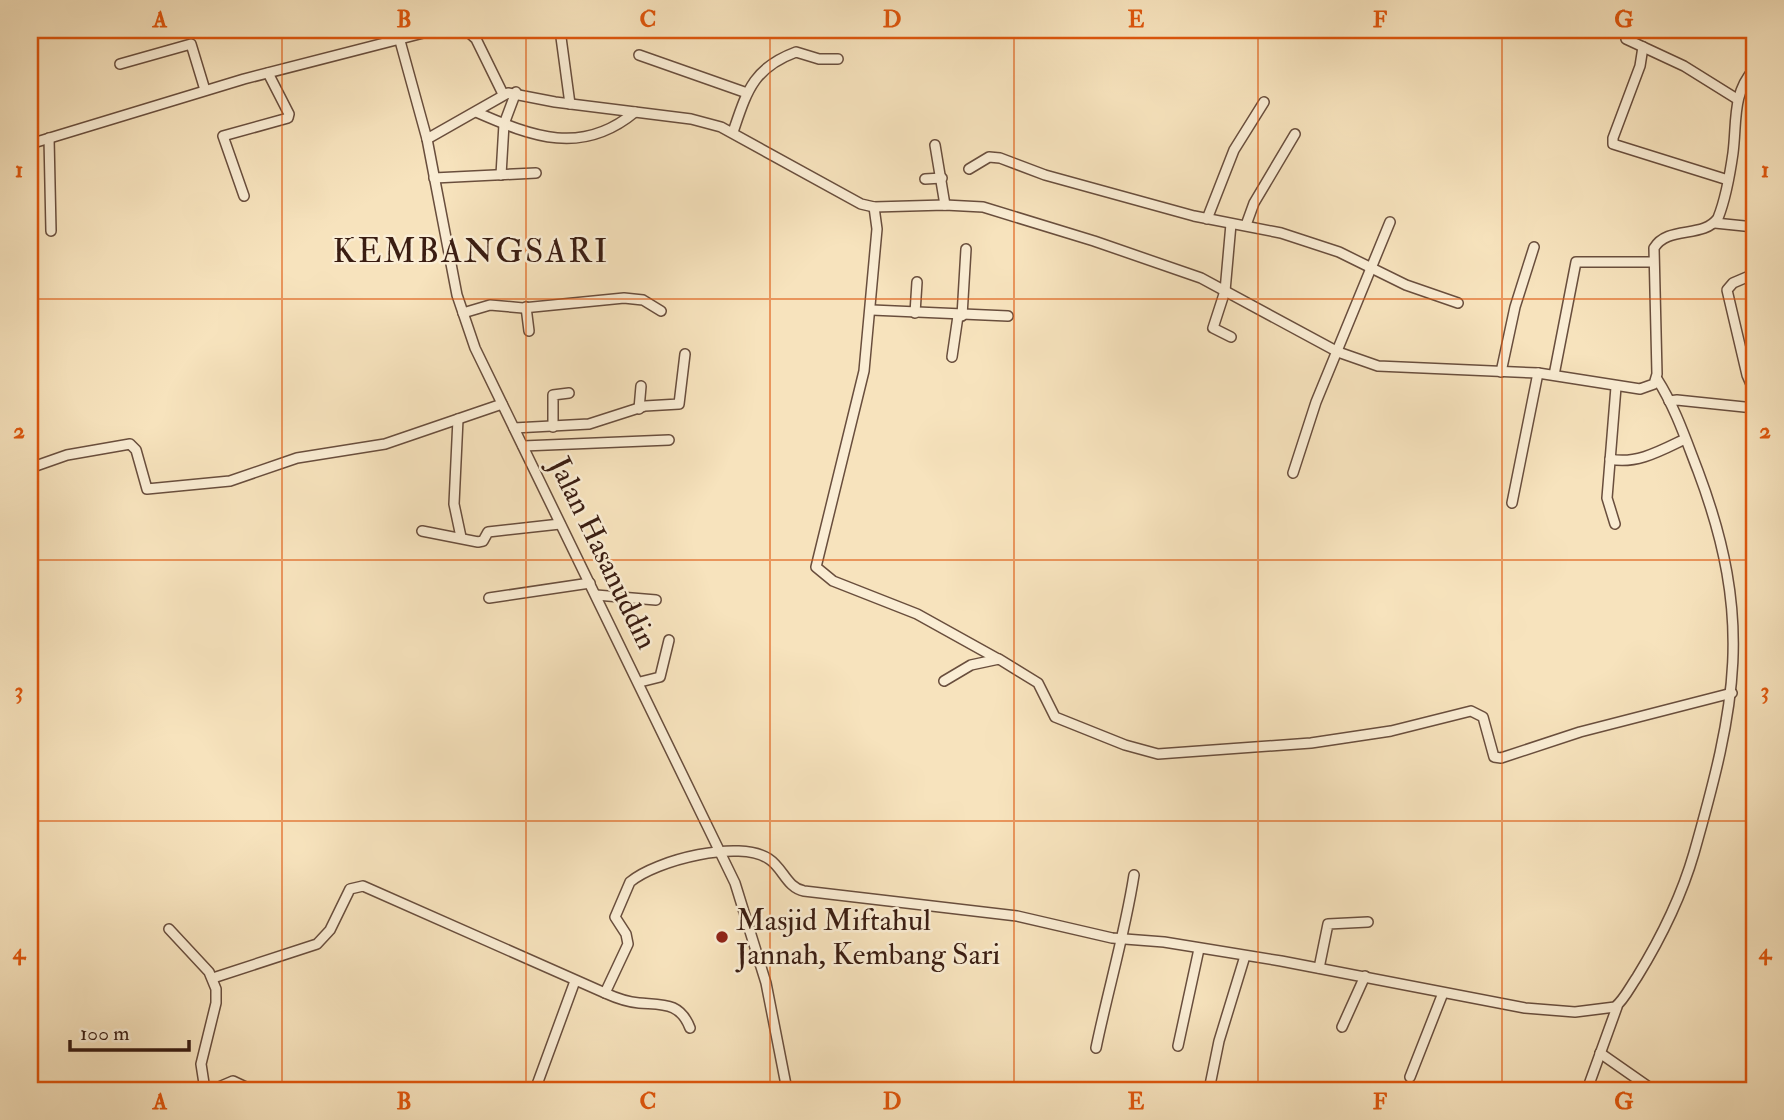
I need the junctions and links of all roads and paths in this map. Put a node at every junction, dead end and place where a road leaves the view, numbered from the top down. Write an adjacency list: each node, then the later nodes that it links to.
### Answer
1 (435, 30): 4 (street)
2 (466, 30): 15 (street)
3 (560, 30): 18 (street)
4 (398, 33): 11 (street); 25 (street, Jalan Hasanuddin)
5 (1626, 39): 6 (street)
6 (1643, 47): 16 (street); 34 (street)
7 (639, 55): 14 (street)
8 (838, 59): 14 (street)
9 (120, 64): 12 (street)
10 (1754, 69): 16 (street)
11 (268, 73): 12 (street); 35 (street)
12 (205, 90): 24 (street)
13 (516, 92): 15 (street); 18 (street); 21 (street)
14 (747, 93): 22 (street)
15 (503, 94): 19 (street)
16 (1737, 99): 34 (street)
17 (1264, 102): 38 (street)
18 (570, 104): 20 (street)
19 (476, 112): 21 (street); 25 (street)
20 (635, 112): 21 (street); 22 (street)
21 (504, 124): 30 (street)
22 (733, 132): 37 (street)
23 (1295, 134): 42 (street)
24 (49, 138): 26 (street); 44 (street)
25 (427, 139): 31 (street, Jalan Hasanuddin)
26 (30, 144)
27 (935, 145): 32 (street)
28 (969, 169): 38 (street)
29 (536, 173): 30 (street)
30 (500, 175): 31 (street)
31 (434, 178): 56 (street, Jalan Hasanuddin)
32 (942, 178): 33 (street); 36 (street)
33 (925, 179)
34 (1728, 180): 40 (street)
35 (244, 196)
36 (945, 205): 37 (street); 51 (street)
37 (874, 207): 54 (street)
38 (1207, 219): 41 (street)
39 (1390, 222): 48 (street)
40 (1715, 223): 43 (street); 47 (street)
41 (1231, 224): 42 (street); 51 (street)
42 (1246, 225): 48 (street)
43 (1754, 227)
44 (51, 231)
45 (1534, 247): 65 (street)
46 (966, 249): 58 (street)
47 (1653, 262): 67 (street); 68 (street)
48 (1369, 267): 52 (street); 62 (street)
49 (1754, 274): 71 (street)
50 (916, 282): 57 (street)
51 (1225, 291): 61 (street); 62 (street)
52 (1458, 303)
53 (526, 307): 55 (street); 56 (street); 60 (street)
54 (872, 310): 57 (street); 96 (street)
55 (661, 311)
56 (463, 313): 74 (street, Jalan Hasanuddin)
57 (915, 313): 58 (street)
58 (960, 316): 59 (street); 64 (street)
59 (1008, 316)
60 (529, 331)
61 (1231, 337)
62 (1336, 351): 65 (street); 85 (street)
63 (685, 354): 76 (street)
64 (952, 357)
65 (1501, 372): 66 (street)
66 (1538, 373): 67 (street); 86 (street)
67 (1554, 376): 70 (street)
68 (1657, 379): 70 (street); 73 (street)
69 (641, 386): 76 (street)
70 (1616, 387): 83 (street)
71 (1754, 391)
72 (569, 393): 78 (street)
73 (1670, 401): 75 (street); 80 (street)
74 (502, 404): 77 (street); 79 (street, Jalan Hasanuddin)
75 (1754, 408)
76 (639, 409): 78 (street)
77 (458, 419): 84 (street); 90 (street)
78 (553, 427): 79 (street)
79 (514, 429): 82 (street, Jalan Hasanuddin)
80 (1685, 439): 83 (street); 99 (street)
81 (669, 440): 82 (street)
82 (523, 446): 87 (street, Jalan Hasanuddin)
83 (1610, 459): 88 (street)
84 (30, 468)
85 (1293, 473)
86 (1512, 503)
87 (560, 524): 90 (street); 91 (street, Jalan Hasanuddin)
88 (1615, 524)
89 (422, 531): 90 (street)
90 (461, 537)
91 (590, 583): 92 (street, Jalan Hasanuddin); 93 (street)
92 (596, 595): 94 (street); 98 (street, Jalan Hasanuddin)
93 (489, 598)
94 (656, 600)
95 (669, 640): 98 (street)
96 (999, 659): 97 (street); 99 (street)
97 (944, 681)
98 (641, 686): 100 (street, Jalan Hasanuddin)
99 (1732, 693): 113 (street)
100 (721, 851): 104 (street); 111 (street); 124 (street, Jalan Hasanuddin)
101 (1134, 875): 104 (street)
102 (1368, 922): 107 (street)
103 (169, 929): 109 (street)
104 (1121, 938): 105 (street); 117 (street)
105 (1199, 949): 106 (street); 116 (street)
106 (1245, 956): 107 (street); 125 (street)
107 (1319, 968): 108 (street)
108 (1365, 976): 112 (street); 114 (street)
109 (213, 978): 110 (street); 120 (street)
110 (575, 981): 111 (street); 123 (street)
111 (606, 993): 115 (street)
112 (1443, 993): 113 (street); 119 (street)
113 (1618, 1006): 118 (street)
114 (1342, 1027)
115 (690, 1028)
116 (1178, 1046)
117 (1096, 1048)
118 (1600, 1053): 126 (street); 127 (street)
119 (1410, 1077)
120 (205, 1090)
121 (212, 1090): 122 (street)
122 (252, 1090)
123 (534, 1090)
124 (787, 1090)
125 (1209, 1090)
126 (1587, 1090)
127 (1653, 1090)

